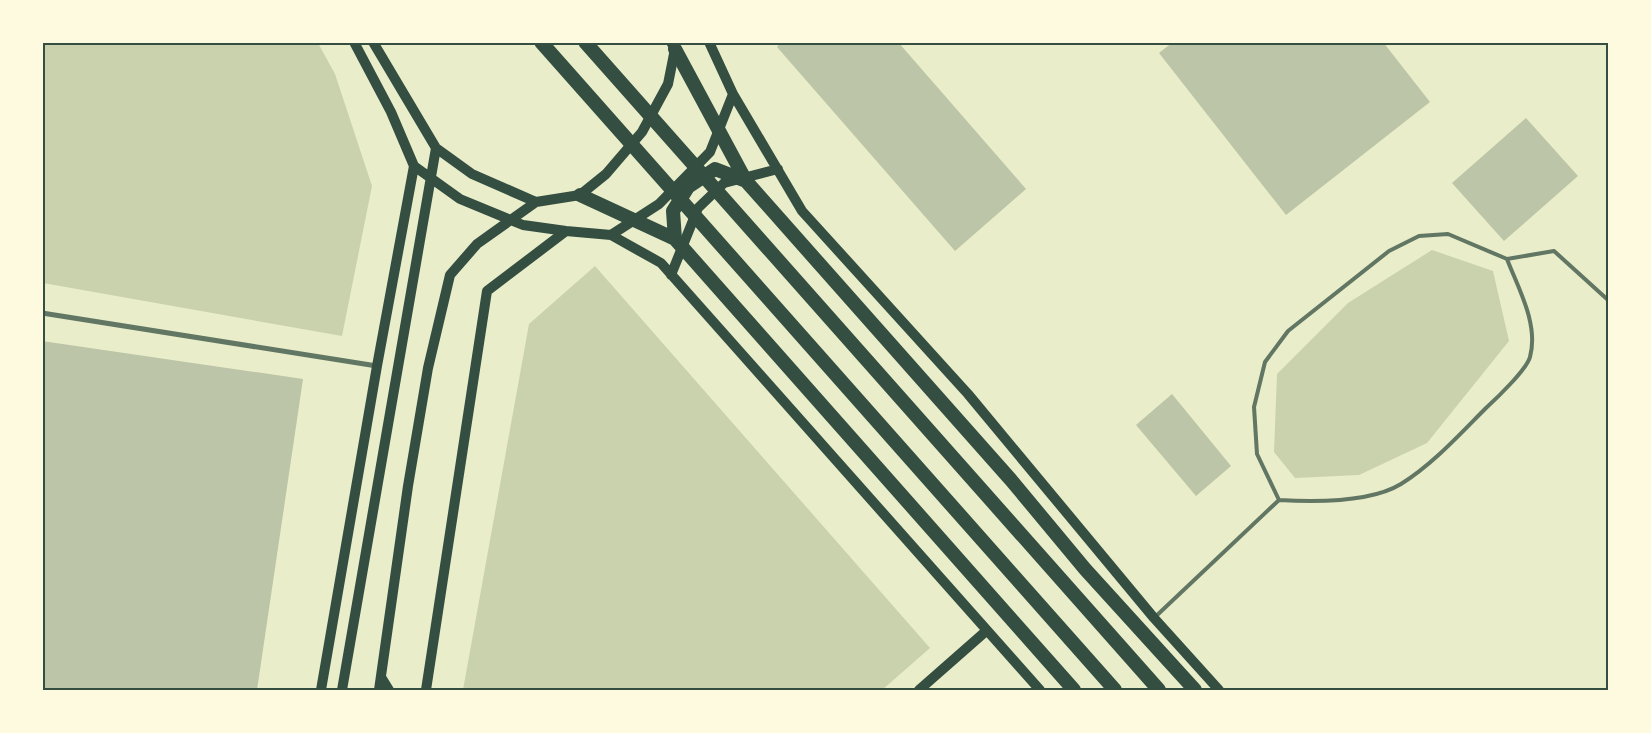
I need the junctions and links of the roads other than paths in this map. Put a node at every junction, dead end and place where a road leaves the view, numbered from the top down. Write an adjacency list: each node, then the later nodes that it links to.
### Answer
1 (354, 42): 9 (main road)
2 (373, 42): 8 (main road)
3 (540, 42): 34 (highway)
4 (585, 42): 35 (highway)
5 (709, 42): 7 (main road)
6 (673, 46): 11 (highway); 12 (main road)
7 (733, 94): 10 (main road); 15 (main road)
8 (436, 148): 13 (main road); 27 (main road)
9 (414, 166): 14 (main road); 21 (main road)
10 (778, 169): 18 (main road); 23 (main road)
11 (746, 181): 16 (highway); 36 (highway)
12 (580, 195): 13 (main road); 16 (highway)
13 (536, 202): 25 (main road)
14 (566, 232): 15 (main road); 30 (main road)
15 (611, 236): 18 (main road)
16 (675, 239): 33 (highway)
17 (1507, 259): 19 (lane); 22 (lane); 22 (lane)
18 (671, 275): 24 (main road)
19 (1608, 300)
20 (42, 313): 21 (street)
21 (377, 366): 26 (main road)
22 (1279, 500): 23 (lane)
23 (1154, 618): 37 (main road)
24 (985, 632): 31 (main road); 32 (main road)
25 (381, 677): 28 (main road); 29 (main road)
26 (321, 690)
27 (342, 690)
28 (379, 690)
29 (389, 690)
30 (426, 690)
31 (919, 690)
32 (1040, 690)
33 (1074, 690)
34 (1115, 690)
35 (1159, 690)
36 (1195, 690)
37 (1219, 690)

